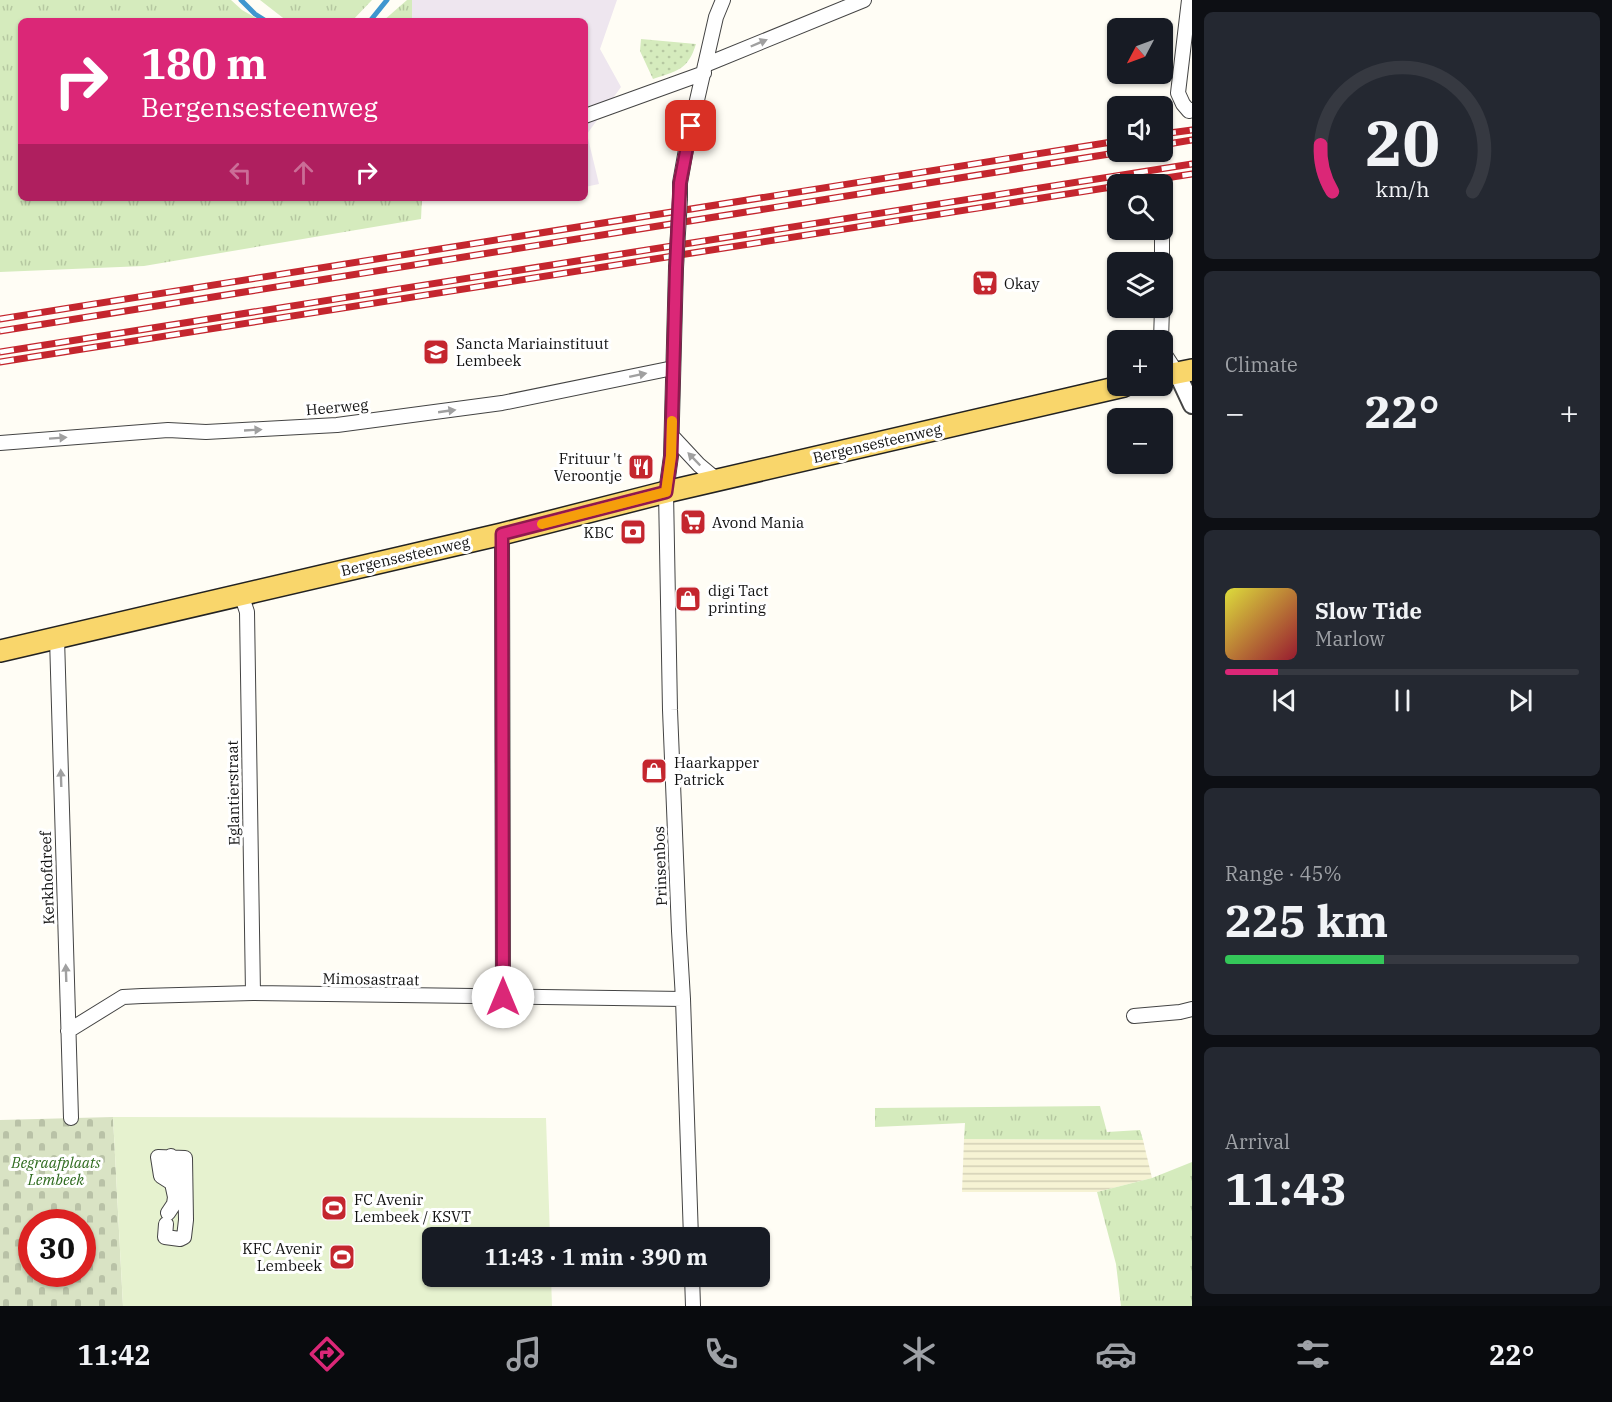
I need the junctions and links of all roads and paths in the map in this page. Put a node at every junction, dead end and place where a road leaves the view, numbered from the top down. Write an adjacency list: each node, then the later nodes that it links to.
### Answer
1 (723, 0): 4 (street, Prinsenbos)
2 (864, 0): 4 (street, one-way to 2)
3 (1189, 0): 5 (street)
4 (705, 69): 6 (street); 7 (street, Prinsenbos, bridge)
5 (1192, 110)
6 (588, 115)
7 (673, 368): 11 (street, Prinsenbos); 12 (street, Heerweg, one-way to 7)
8 (1177, 373): 10 (street)
9 (1107, 390): 13 (main road, Bergensesteenweg)
10 (1192, 405)
11 (672, 436): 13 (street, one-way to 11); 14 (street, Prinsenbos)
12 (0, 443)
13 (717, 480): 14 (main road, Bergensesteenweg)
14 (666, 492): 15 (main road, Bergensesteenweg); 21 (street, Prinsenbos)
15 (502, 534): 16 (main road, Bergensesteenweg); 20 (street)
16 (241, 594): 17 (main road, Bergensesteenweg); 19 (street, Eglantierstraat)
17 (57, 638): 18 (main road, Bergensesteenweg); 24 (street, Kerkhofdreef, one-way to 17)
18 (0, 651)
19 (253, 993): 20 (street, Mimosastraat); 24 (street, Mimosastraat)
20 (503, 997): 21 (street, Mimosastraat)
21 (683, 999): 27 (street, Prinsenbos)
22 (1192, 1009): 23 (street)
23 (1134, 1016)
24 (68, 1031): 25 (street, Kerkhofdreef)
25 (71, 1118)
26 (180, 1197): 26 (street); 26 (street)
27 (691, 1227)
28 (692, 1287): 29 (street)
29 (693, 1306)

